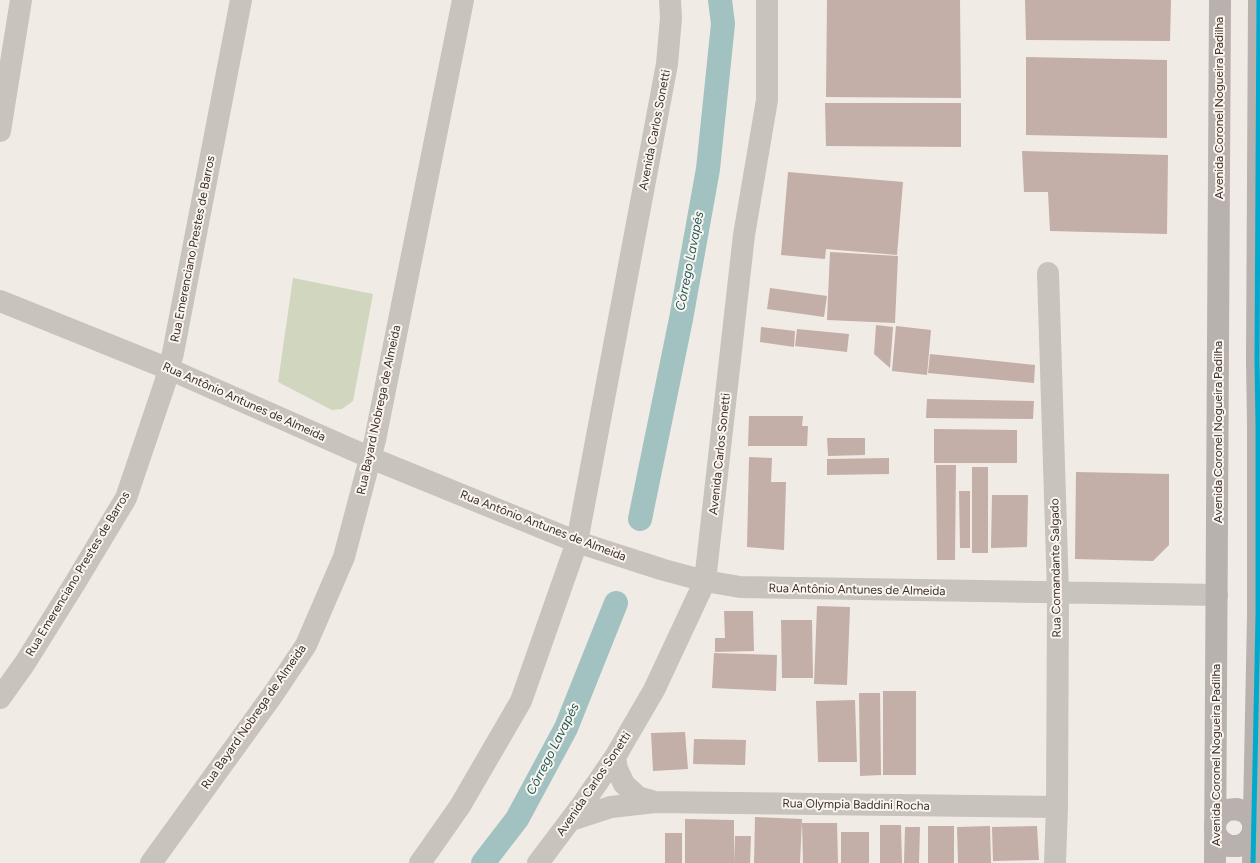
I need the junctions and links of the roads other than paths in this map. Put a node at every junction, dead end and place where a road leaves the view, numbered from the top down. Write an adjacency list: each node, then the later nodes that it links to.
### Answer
1 (21, 0): 9 (street)
2 (241, 0): 13 (street, Rua Emerenciano Prestes de Barros)
3 (463, 0): 14 (street, Rua Bayard Nobrega de Almeida)
4 (670, 0): 15 (street, Avenida Carlos Sonetti)
5 (767, 0): 16 (street, Avenida Carlos Sonetti)
6 (1220, 0): 18 (main road, Avenida Coronel Nogueira Padilha)
7 (1259, 0): 8 (main road)
8 (1259, 33): 24 (main road)
9 (7, 43): 10 (street)
10 (0, 131)
11 (1048, 272): 17 (street, Rua Comandante Salgado)
12 (0, 301): 13 (street, Rua Antônio Antunes de Almeida)
13 (169, 369): 14 (street, Rua Antônio Antunes de Almeida); 19 (street, Rua Emerenciano Prestes de Barros)
14 (371, 458): 15 (street, Rua Antônio Antunes de Almeida); 26 (street, Rua Bayard Nobrega de Almeida)
15 (586, 545): 16 (street, Rua Antônio Antunes de Almeida); 27 (street, Avenida Carlos Sonetti)
16 (706, 581): 17 (street, Rua Antônio Antunes de Almeida); 20 (street, Avenida Carlos Sonetti)
17 (1058, 593): 18 (street, Rua Antônio Antunes de Almeida); 22 (street, Rua Comandante Salgado)
18 (1217, 595): 25 (main road, Avenida Coronel Nogueira Padilha)
19 (0, 698)
20 (615, 757): 21 (street, Rua Olympia Baddini Rocha); 23 (street, Avenida Carlos Sonetti)
21 (655, 802): 22 (street, Rua Olympia Baddini Rocha); 23 (street, Rua Olympia Baddini Rocha)
22 (1058, 807): 29 (street, Rua Comandante Salgado)
23 (571, 820): 28 (street, Avenida Carlos Sonetti)
24 (1253, 827): 25 (main road); 25 (main road); 31 (main road)
25 (1215, 828): 30 (main road, Avenida Coronel Nogueira Padilha)
26 (151, 863)
27 (420, 863)
28 (538, 863)
29 (1055, 863)
30 (1215, 863)
31 (1253, 863)

